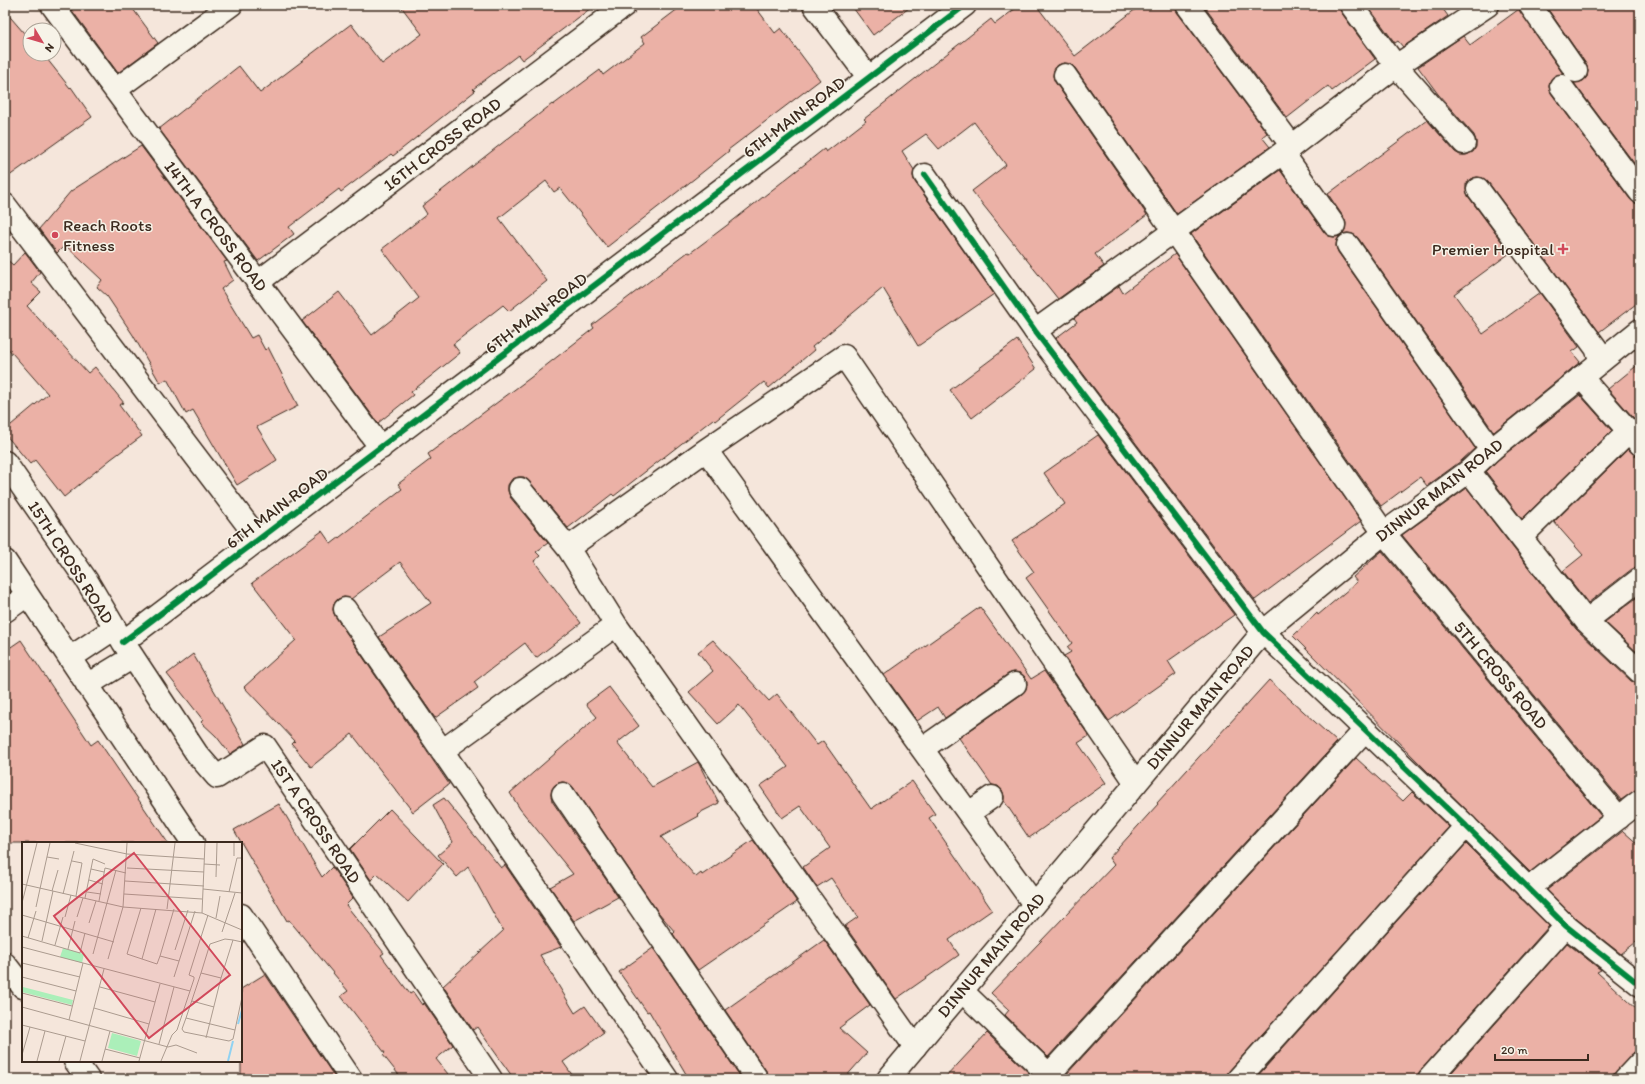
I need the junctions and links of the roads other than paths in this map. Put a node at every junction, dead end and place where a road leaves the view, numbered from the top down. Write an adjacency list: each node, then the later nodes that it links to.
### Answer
1 (52, 5): 15 (street, 14TH A CROSS ROAD)
2 (231, 5): 15 (street)
3 (625, 5): 25 (street, 16TH CROSS ROAD)
4 (814, 5): 13 (street)
5 (965, 5): 13 (street, 6TH MAIN ROAD)
6 (1187, 5): 17 (street)
7 (1351, 5): 10 (street)
8 (1488, 5): 10 (street)
9 (1530, 5): 11 (street)
10 (1396, 66): 16 (street); 17 (street)
11 (1576, 71)
12 (1065, 75): 23 (street, 5TH CROSS ROAD)
13 (869, 78): 31 (street, 6TH MAIN ROAD)
14 (1561, 86): 20 (street)
15 (115, 90): 25 (street, 14TH A CROSS ROAD)
16 (1464, 143)
17 (1288, 149): 22 (street); 23 (street)
18 (925, 175): 27 (street)
19 (1478, 189): 28 (street)
20 (1640, 192)
21 (5, 205): 39 (street)
22 (1334, 225)
23 (1174, 231): 27 (street); 37 (street, 5TH CROSS ROAD)
24 (1348, 245): 33 (street)
25 (258, 282): 31 (street, 14TH A CROSS ROAD)
26 (1640, 330): 28 (street, DINNUR MAIN ROAD)
27 (1035, 331): 48 (street)
28 (1601, 361): 29 (street, DINNUR MAIN ROAD)
29 (1581, 377): 30 (street); 33 (street, DINNUR MAIN ROAD)
30 (1635, 438): 38 (street)
31 (381, 448): 39 (street, 6TH MAIN ROAD)
32 (706, 450): 40 (street); 55 (street); 57 (street)
33 (1492, 450): 35 (street, DINNUR MAIN ROAD)
34 (5, 462): 49 (street, 15TH CROSS ROAD)
35 (1469, 470): 37 (street, DINNUR MAIN ROAD); 38 (street)
36 (520, 489): 40 (street)
37 (1384, 532): 48 (street, DINNUR MAIN ROAD); 62 (street, 5TH CROSS ROAD)
38 (1521, 537): 46 (street)
39 (259, 540): 49 (street, 6TH MAIN ROAD)
40 (568, 548): 47 (street)
41 (5, 561): 43 (street)
42 (1640, 579): 46 (street)
43 (27, 594): 45 (street); 50 (street)
44 (345, 609): 56 (street)
45 (5, 611)
46 (1586, 621): 51 (street)
47 (616, 625): 56 (street); 73 (street)
48 (1263, 632): 54 (street); 57 (street, DINNUR MAIN ROAD)
49 (124, 642): 50 (street); 53 (street); 79 (street, 1ST A CROSS ROAD)
50 (70, 658): 53 (street)
51 (1640, 672)
52 (1015, 684): 55 (street)
53 (87, 685): 64 (street)
54 (1365, 730): 63 (street); 76 (street)
55 (922, 749): 61 (street)
56 (442, 751): 80 (street)
57 (1136, 783): 66 (street, DINNUR MAIN ROAD)
58 (563, 794): 81 (street)
59 (992, 797): 61 (street)
60 (1640, 801): 62 (street)
61 (969, 813): 66 (street)
62 (1619, 818): 65 (street)
63 (1466, 826): 65 (street); 83 (street)
64 (192, 842)
65 (1528, 888): 68 (street)
66 (1034, 904): 72 (street, DINNUR MAIN ROAD)
67 (242, 916): 78 (street)
68 (1566, 926): 70 (street); 84 (street)
69 (5, 964): 71 (street)
70 (1640, 985)
71 (22, 986)
72 (962, 991): 73 (street, DINNUR MAIN ROAD); 76 (street)
73 (915, 1047): 82 (street, DINNUR MAIN ROAD)
74 (77, 1062): 77 (street)
75 (1640, 1063): 85 (street)
76 (1049, 1078)
77 (88, 1079)
78 (351, 1079)
79 (491, 1079)
80 (667, 1079)
81 (757, 1079)
82 (888, 1079)
83 (1238, 1079)
84 (1429, 1079)
85 (1625, 1079)

